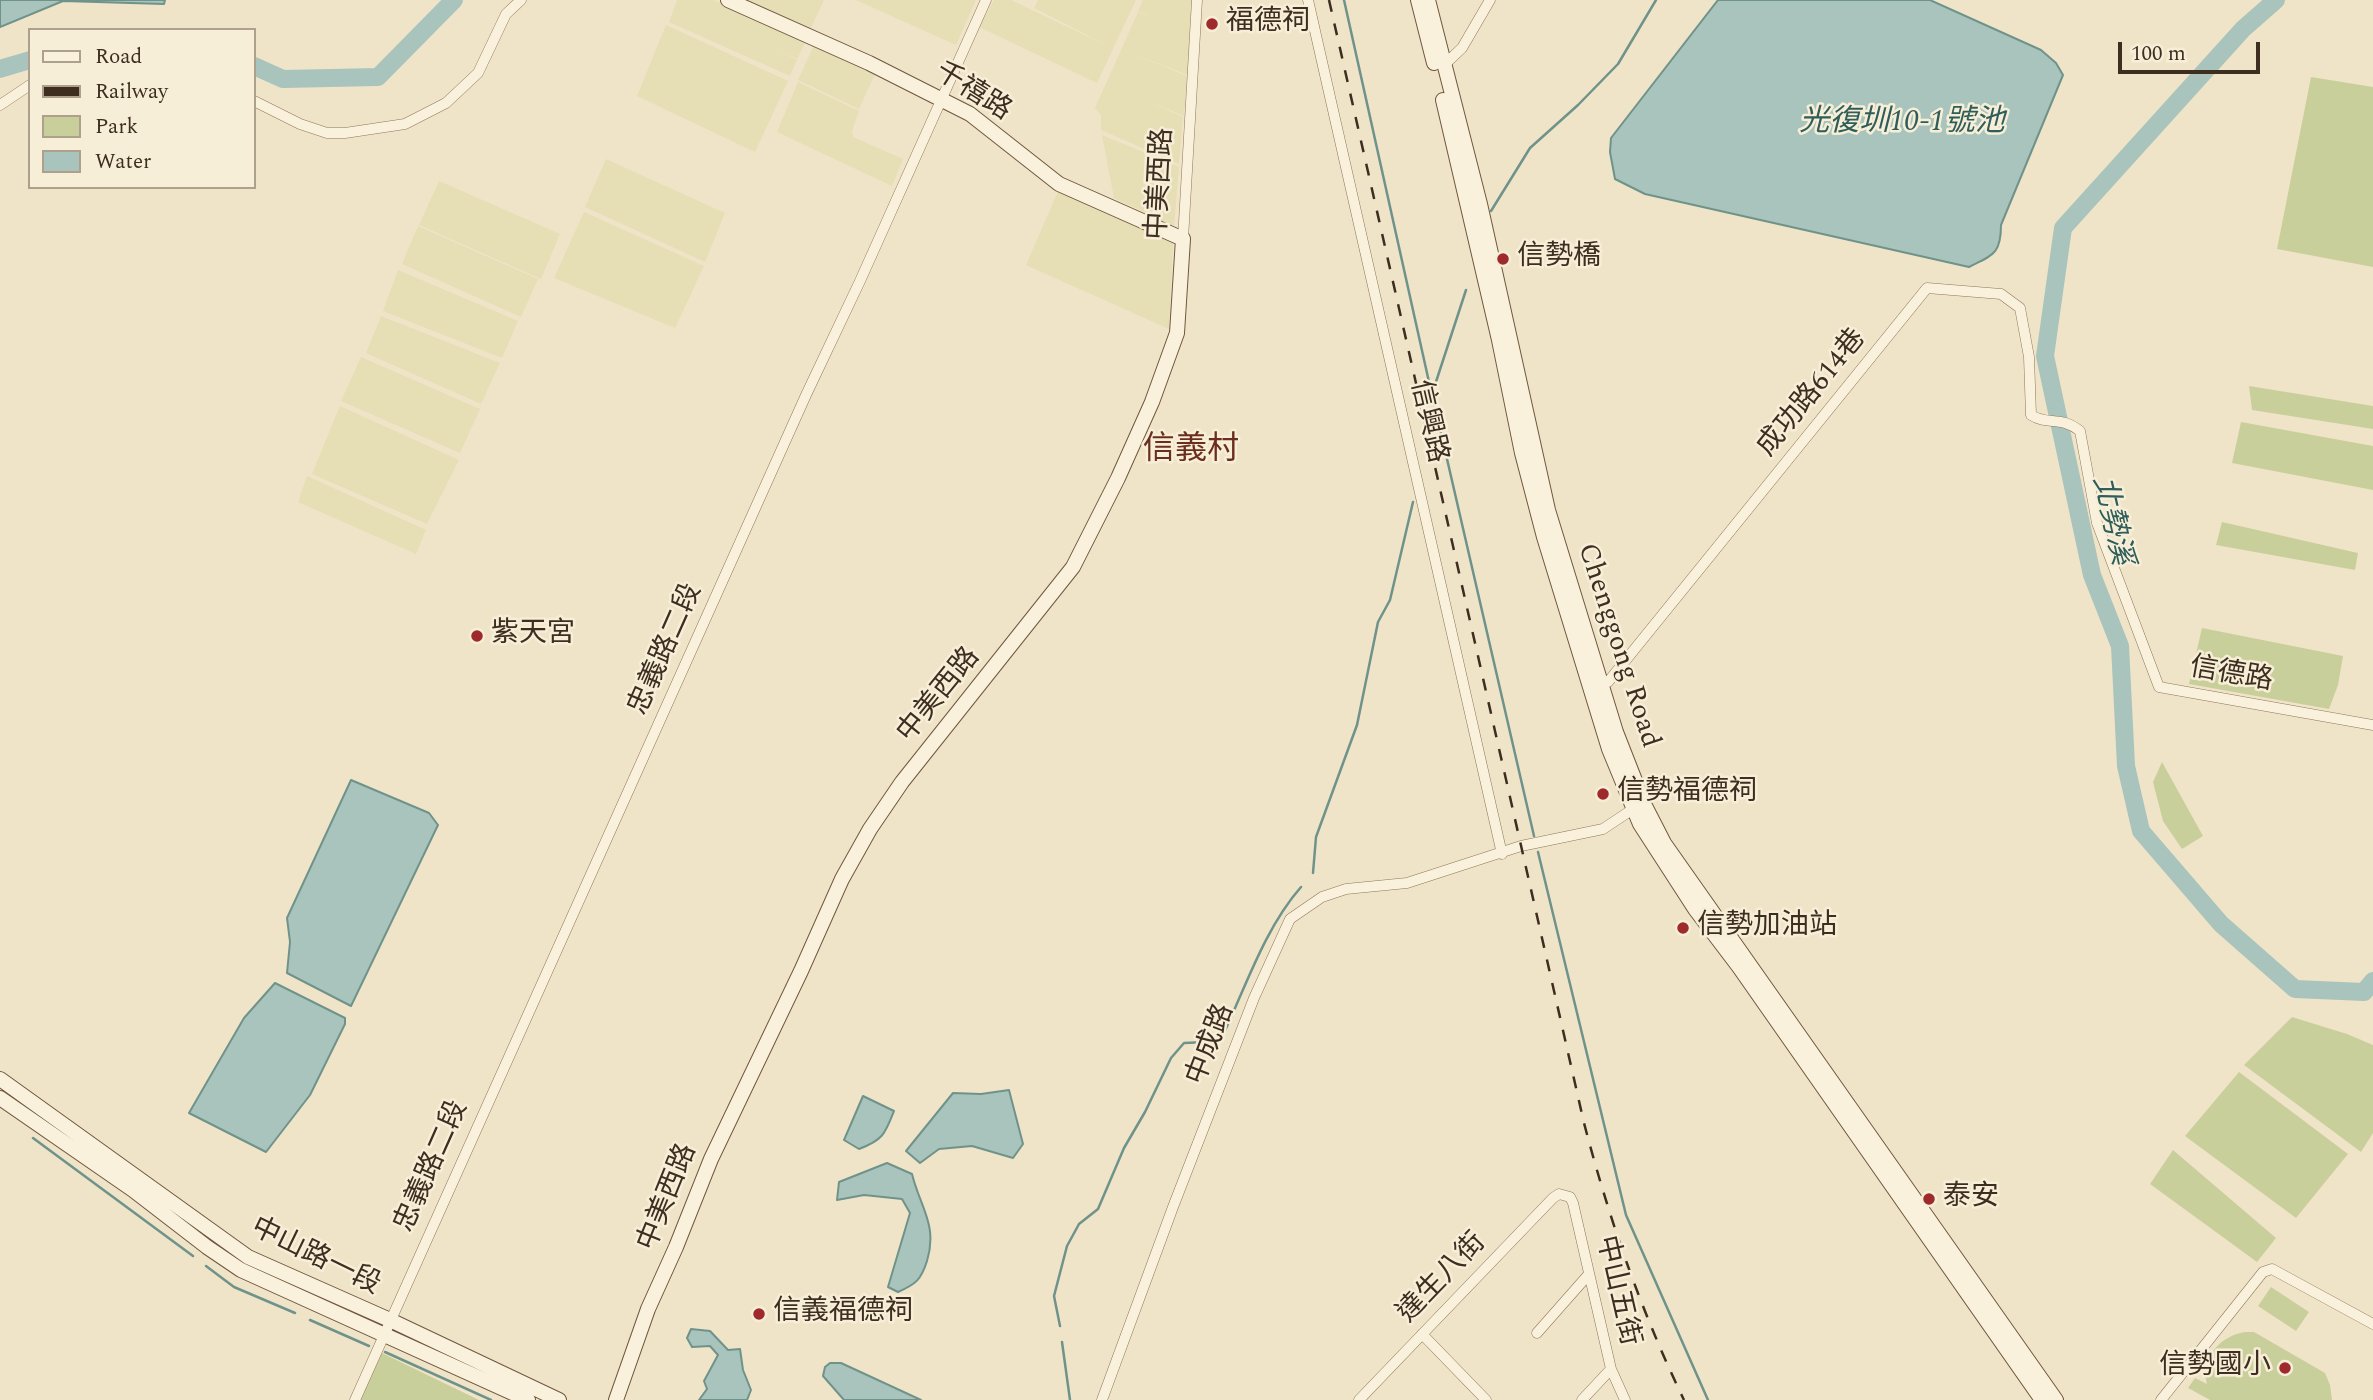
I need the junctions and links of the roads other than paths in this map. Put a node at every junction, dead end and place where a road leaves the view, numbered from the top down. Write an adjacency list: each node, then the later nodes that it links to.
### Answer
1 (521, 0): 12 (street)
2 (728, 0): 11 (street, 千禧路)
3 (986, 0): 11 (street, 忠義路二段)
4 (1197, 0): 14 (street, 中美西路)
5 (1308, 0): 19 (street, 信興路)
6 (1418, 0): 9 (street, Chenggong Road)
7 (1428, 0): 9 (street, Chenggong Road)
8 (1490, 0): 9 (street)
9 (1440, 66): 16 (street, Chenggong Road)
10 (28, 86): 13 (street)
11 (943, 100): 14 (street, 千禧路); 25 (street, 忠義路二段)
12 (256, 102)
13 (0, 106)
14 (1183, 239): 34 (street, 中美西路)
15 (2039, 420): 16 (street, 成功路614巷); 17 (street, 信德路)
16 (1597, 687): 18 (street, Chenggong Road)
17 (2373, 725)
18 (1639, 807): 19 (street, 中成路); 28 (street, Chenggong Road)
19 (1502, 854): 35 (street, 中成路)
20 (0, 1079): 25 (street, 中山路一段)
21 (0, 1098): 25 (street, 中山路一段)
22 (1563, 1195): 23 (street, 中山五街); 26 (street, 達生八街)
23 (1589, 1274): 27 (street); 29 (street, 中山五街)
24 (2373, 1324): 41 (street)
25 (387, 1327): 31 (street, 忠義路二段); 32 (street, 中山路一段); 33 (street, 中山路一段)
26 (1422, 1334): 30 (street); 36 (street, 達生八街)
27 (1536, 1334)
28 (2002, 1334): 39 (street, Chenggong Road); 40 (street, Chenggong Road)
29 (1611, 1369): 37 (street); 38 (street, 中山五街)
30 (1484, 1399)
31 (355, 1400)
32 (528, 1400)
33 (559, 1400)
34 (616, 1400)
35 (1102, 1400)
36 (1359, 1400)
37 (1582, 1400)
38 (1625, 1400)
39 (2042, 1400)
40 (2056, 1400)
41 (2161, 1400)

